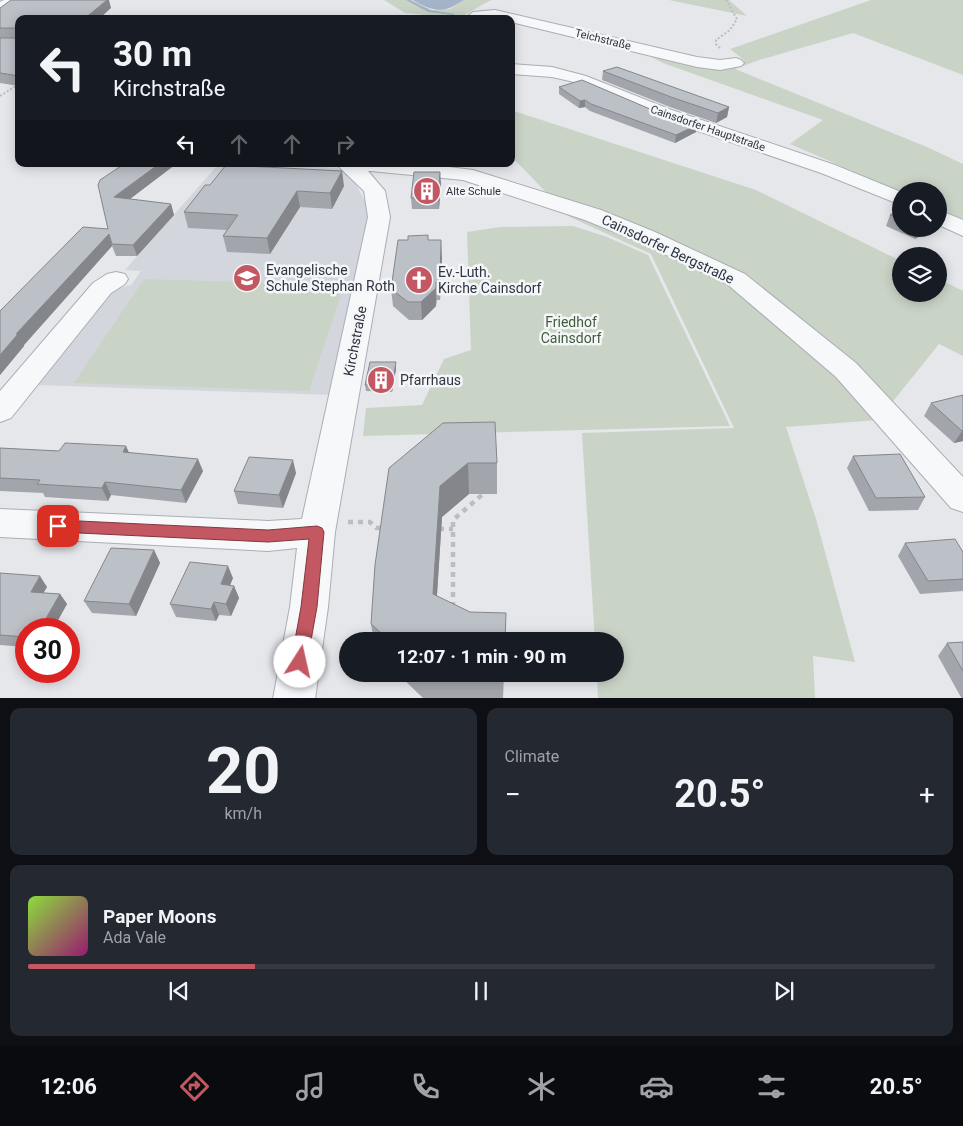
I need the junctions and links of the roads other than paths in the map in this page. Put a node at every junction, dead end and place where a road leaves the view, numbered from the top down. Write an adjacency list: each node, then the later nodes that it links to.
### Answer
1 (16, 0): 2 (street)
2 (0, 6)
3 (478, 15): 4 (street, Teichstraße)
4 (499, 15)
5 (515, 19): 6 (street, Teichstraße)
6 (736, 63)
7 (515, 69): 10 (street, Cainsdorfer Hauptstraße)
8 (350, 167): 17 (street, Kirchstraße)
9 (400, 167): 15 (street, Cainsdorfer Bergstraße)
10 (892, 196)
11 (947, 221): 12 (street)
12 (963, 229)
13 (116, 279): 14 (street)
14 (0, 411)
15 (963, 499)
16 (0, 523): 17 (street)
17 (318, 527): 18 (street, Kirchstraße)
18 (294, 698)

